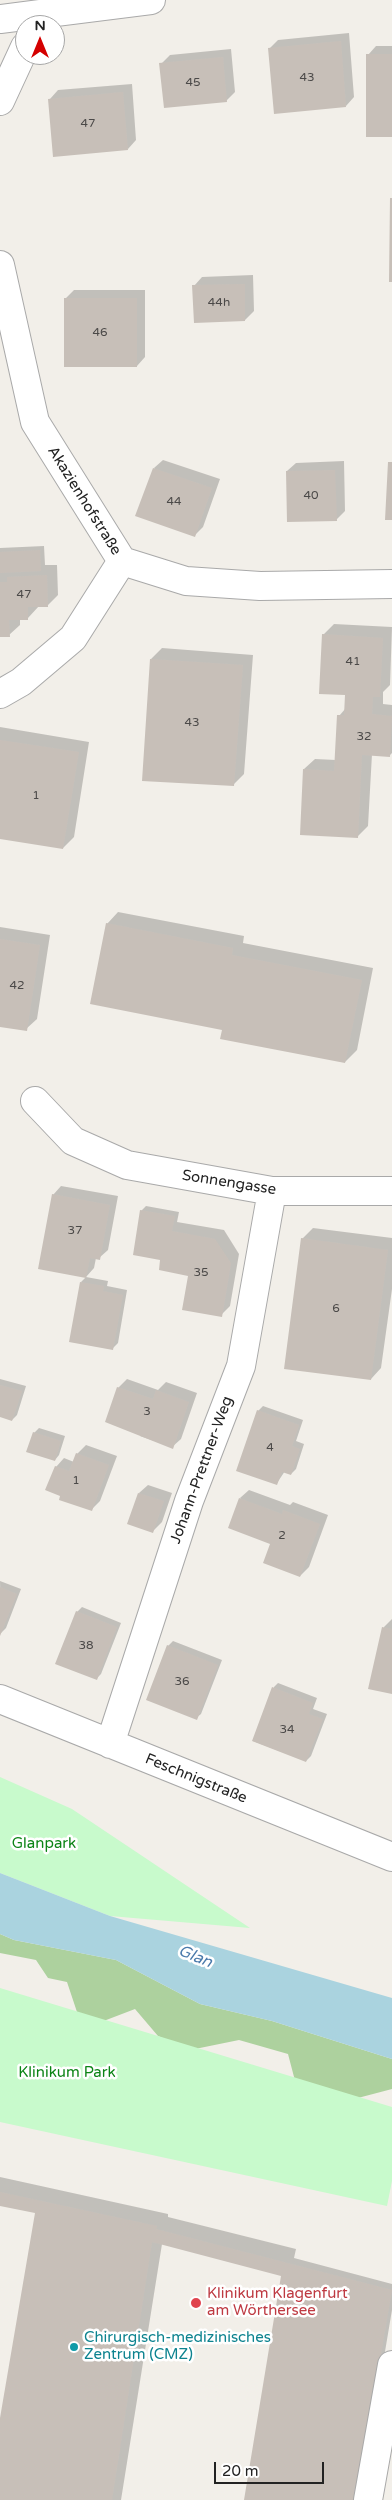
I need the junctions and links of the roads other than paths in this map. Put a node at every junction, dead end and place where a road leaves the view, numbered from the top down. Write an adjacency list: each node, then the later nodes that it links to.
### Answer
1 (151, 0): 2 (street)
2 (65, 15)
3 (0, 19): 4 (street)
4 (15, 19)
5 (17, 65): 6 (street)
6 (0, 101)
7 (0, 265): 8 (street, Akazienhofstraße)
8 (122, 561): 9 (street, Akazienhofstraße); 10 (street)
9 (392, 584)
10 (0, 694)
11 (35, 1100): 12 (street, Sonnengasse)
12 (272, 1191): 13 (street, Sonnengasse); 15 (street, Johann-Prettner-Weg)
13 (392, 1191)
14 (0, 1699): 15 (street, Feschnigstraße)
15 (110, 1744): 16 (street, Feschnigstraße)
16 (392, 1857)
17 (392, 2366): 18 (street)
18 (368, 2500)

